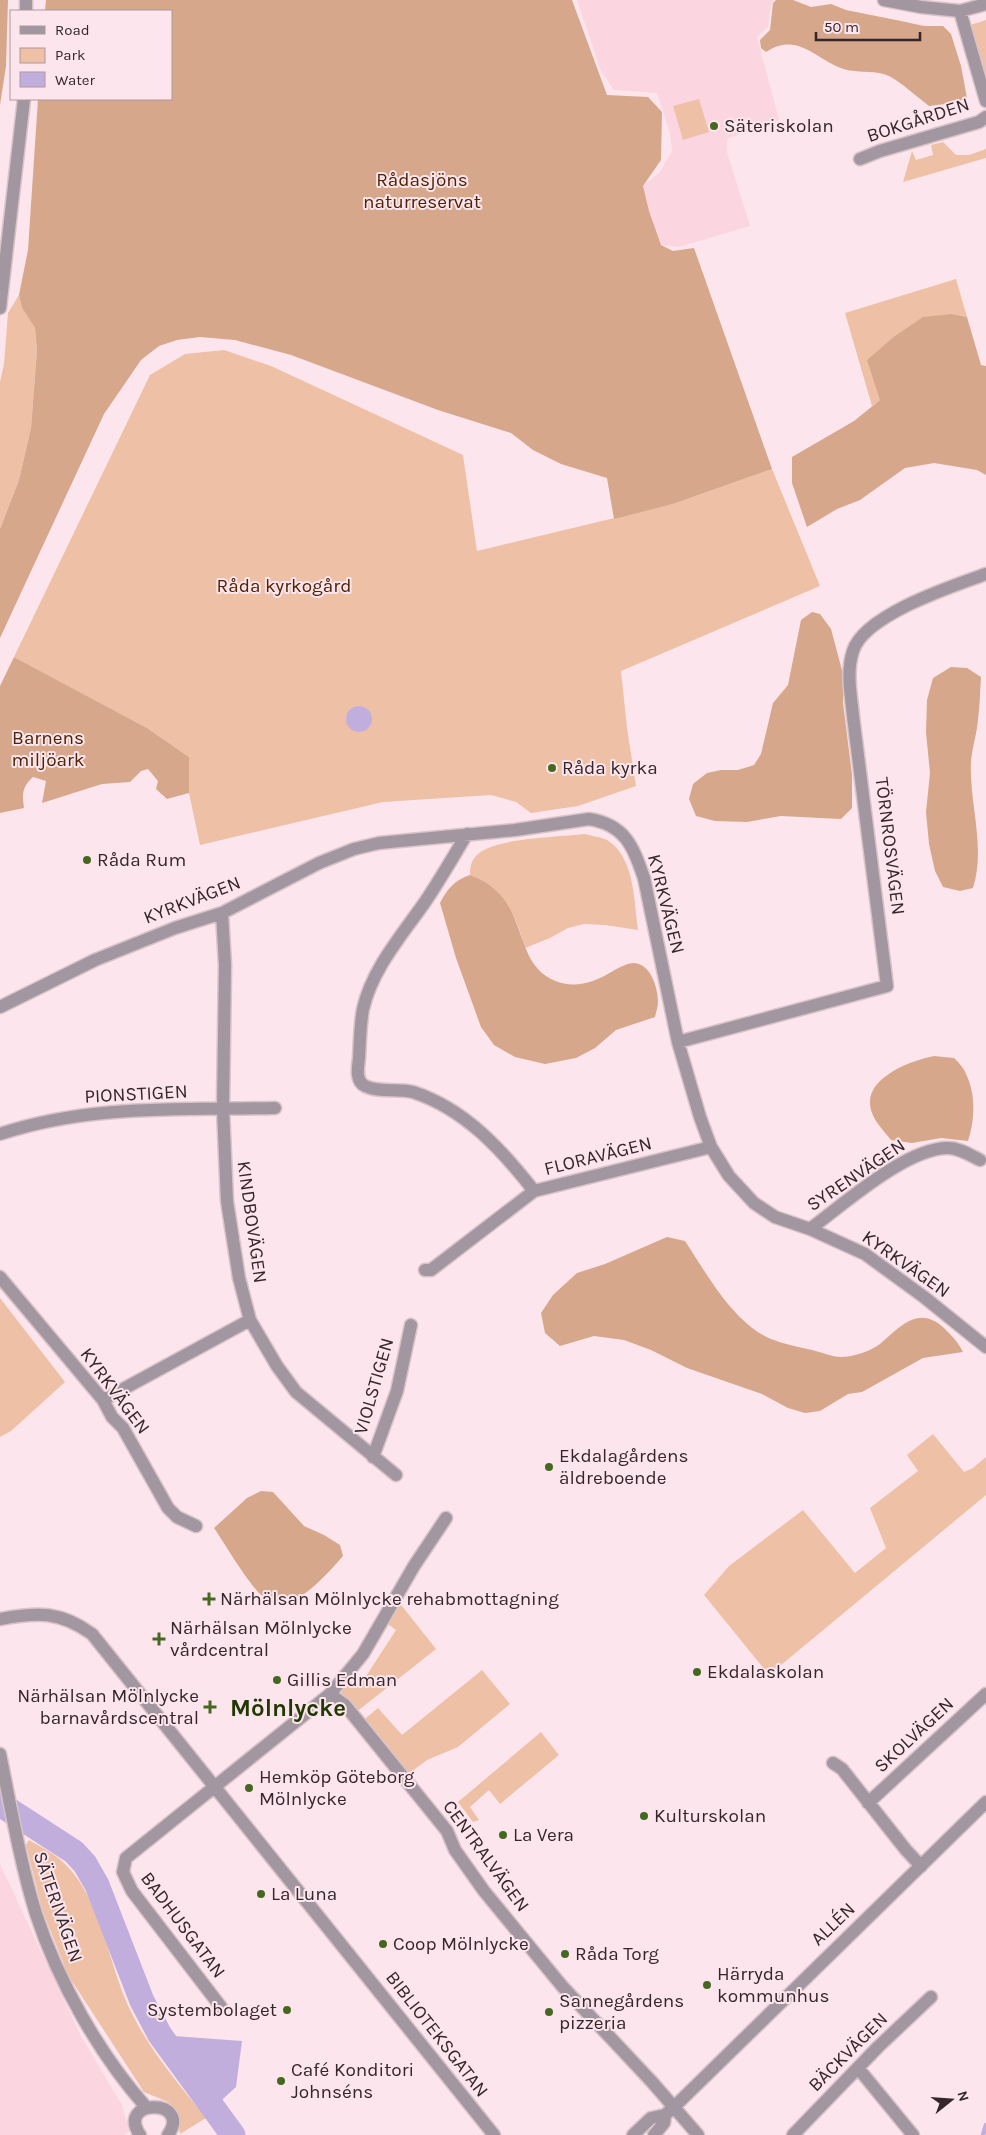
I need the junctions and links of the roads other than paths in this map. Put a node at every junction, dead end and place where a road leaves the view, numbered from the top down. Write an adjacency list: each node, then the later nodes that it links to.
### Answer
1 (884, 0): 3 (street)
2 (986, 4): 3 (street)
3 (960, 11): 5 (street, BOKGÅRDEN)
4 (24, 100): 8 (street)
5 (986, 101)
6 (986, 117): 7 (street, BOKGÅRDEN)
7 (860, 159)
8 (0, 308)
9 (986, 574): 13 (street, TÖRNROSVÄGEN)
10 (467, 834): 11 (street, KYRKVÄGEN); 13 (street, KYRKVÄGEN); 19 (street, FLORAVÄGEN)
11 (222, 913): 12 (street, KYRKVÄGEN); 15 (street, KINDBOVÄGEN)
12 (0, 1007)
13 (678, 1042): 17 (street, KYRKVÄGEN)
14 (275, 1108): 15 (street, PIONSTIGEN)
15 (223, 1109): 16 (street, PIONSTIGEN); 23 (street, KINDBOVÄGEN)
16 (0, 1134)
17 (712, 1147): 19 (street, FLORAVÄGEN); 20 (street, KYRKVÄGEN)
18 (980, 1160): 20 (street, SYRENVÄGEN)
19 (534, 1191): 21 (street)
20 (810, 1229): 25 (street, KYRKVÄGEN)
21 (425, 1270)
22 (0, 1277): 26 (street, KYRKVÄGEN)
23 (250, 1320): 26 (street); 27 (street, KINDBOVÄGEN)
24 (411, 1325): 27 (street, VIOLSTIGEN)
25 (986, 1347)
26 (102, 1400): 30 (street, KYRKVÄGEN)
27 (373, 1457): 28 (street, KINDBOVÄGEN)
28 (396, 1475)
29 (446, 1518): 32 (street, BADHUSGATAN)
30 (196, 1526)
31 (0, 1619): 36 (street, BIBLIOTEKSGATAN)
32 (330, 1694): 36 (street, BADHUSGATAN); 44 (street, CENTRALVÄGEN)
33 (986, 1694): 38 (street, SKOLVÄGEN)
34 (0, 1754): 43 (street, SÄTERIVÄGEN)
35 (833, 1762): 38 (street, SKOLVÄGEN)
36 (215, 1785): 41 (street, BADHUSGATAN); 47 (street, BIBLIOTEKSGATAN)
37 (986, 1802): 39 (street, ALLÉN)
38 (868, 1803): 39 (street, SKOLVÄGEN)
39 (921, 1866): 44 (street, ALLÉN)
40 (931, 1997): 42 (street, BÄCKVÄGEN)
41 (221, 2007)
42 (858, 2068): 51 (street, BÄCKVÄGEN); 52 (street)
43 (146, 2107): 45 (street); 46 (street)
44 (669, 2111): 48 (street, ALLÉN); 49 (street, ALLÉN); 50 (street, CENTRALVÄGEN)
45 (139, 2135)
46 (168, 2135)
47 (494, 2135)
48 (633, 2135)
49 (654, 2135)
50 (698, 2135)
51 (793, 2135)
52 (913, 2135)

